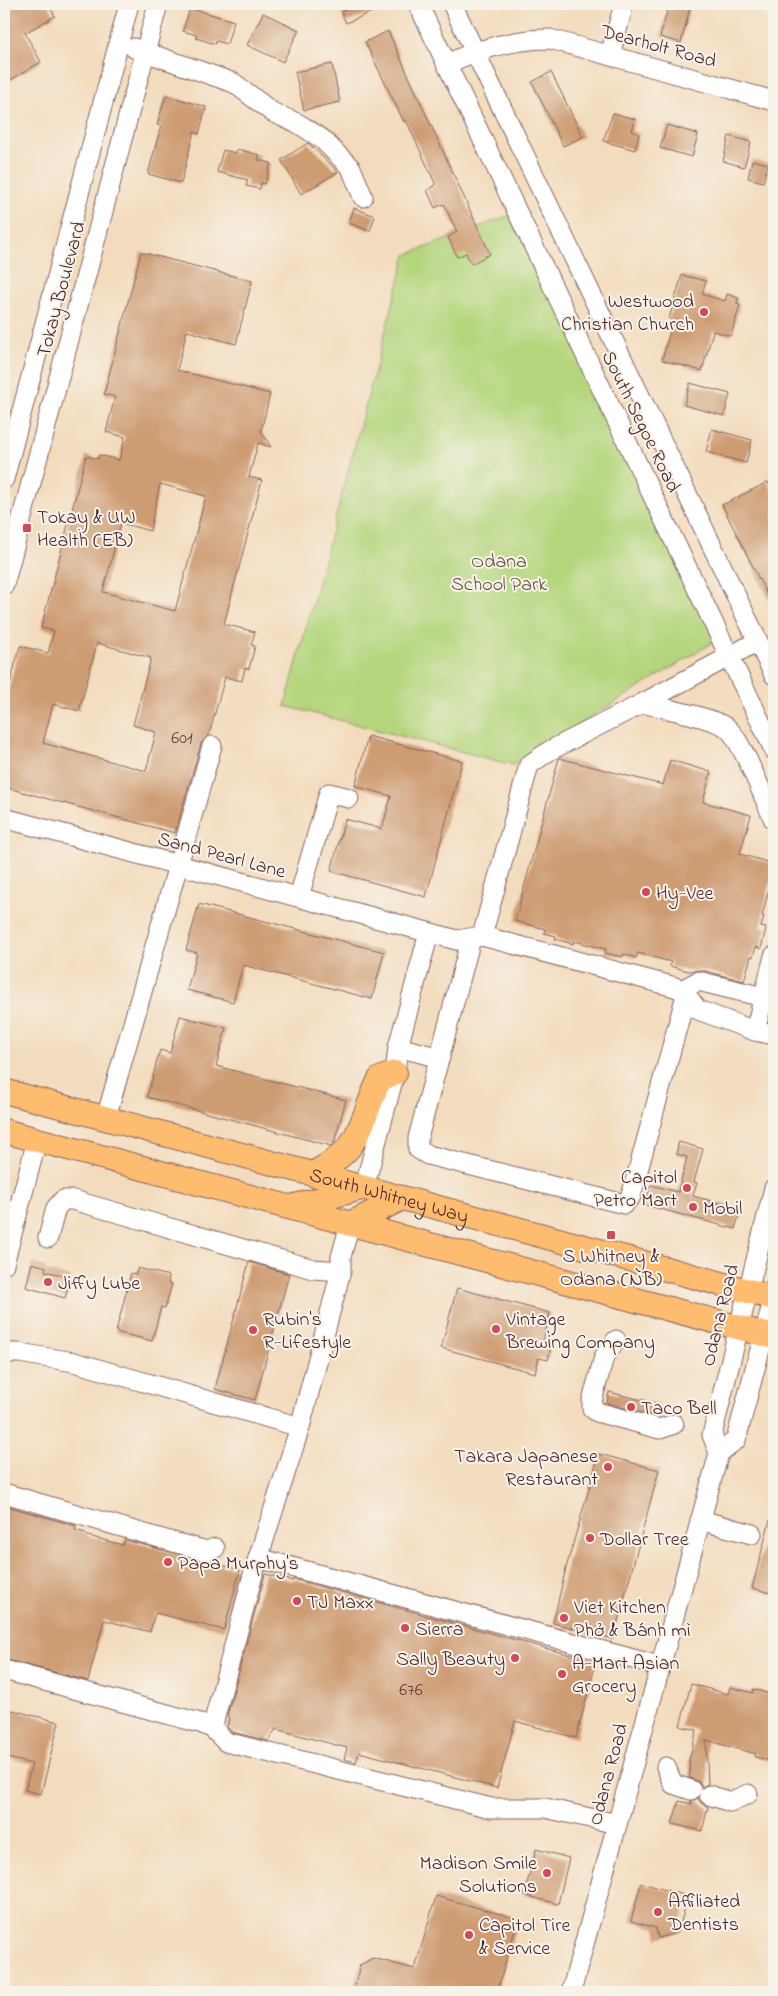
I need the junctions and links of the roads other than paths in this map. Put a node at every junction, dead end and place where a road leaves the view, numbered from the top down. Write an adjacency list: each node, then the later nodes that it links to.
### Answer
1 (129, 4): 6 (street, Tokay Boulevard)
2 (158, 4): 7 (street, Tokay Boulevard)
3 (418, 4): 10 (street, South Segoe Road)
4 (452, 4): 8 (street, South Segoe Road)
5 (624, 4): 9 (street)
6 (119, 44): 7 (street); 13 (street, Tokay Boulevard)
7 (145, 51): 12 (street); 14 (street, Tokay Boulevard)
8 (474, 52): 9 (street, Dearholt Road); 10 (street, Dearholt Road); 15 (street, South Segoe Road)
9 (610, 55): 11 (street, Dearholt Road)
10 (446, 64): 16 (street, South Segoe Road)
11 (774, 101)
12 (363, 196)
13 (4, 479)
14 (4, 585)
15 (758, 641): 16 (street); 17 (street, South Segoe Road)
16 (728, 656): 18 (street); 20 (street, South Segoe Road)
17 (774, 675)
18 (643, 704): 23 (street); 27 (street)
19 (212, 746): 24 (street)
20 (774, 750)
21 (349, 798): 25 (street)
22 (4, 818): 24 (street, Sand Pearl Lane)
23 (774, 820)
24 (178, 865): 25 (street, Sand Pearl Lane); 37 (street)
25 (300, 897): 26 (street, Sand Pearl Lane)
26 (429, 933): 27 (street, Sand Pearl Lane); 33 (street)
27 (477, 937): 29 (street, Sand Pearl Lane); 34 (street)
28 (774, 956): 30 (street)
29 (684, 993): 30 (street); 31 (street); 34 (street)
30 (764, 997): 31 (street)
31 (754, 1030): 32 (street)
32 (774, 1035)
33 (398, 1047): 34 (street); 35 (street)
34 (440, 1058)
35 (395, 1073): 40 (main road); 41 (street)
36 (4, 1091): 37 (main road, South Whitney Way)
37 (106, 1118): 40 (main road, South Whitney Way)
38 (4, 1132): 39 (main road, South Whitney Way)
39 (37, 1140): 44 (main road, South Whitney Way); 47 (street)
40 (313, 1174): 41 (main road, South Whitney Way)
41 (364, 1188): 43 (main road, South Whitney Way); 44 (main road)
42 (774, 1188): 49 (street, Odana Road)
43 (402, 1198): 45 (main road); 49 (main road, South Whitney Way)
44 (289, 1208): 45 (main road, South Whitney Way)
45 (350, 1224): 48 (street); 51 (main road, South Whitney Way)
46 (48, 1238): 48 (street)
47 (4, 1264)
48 (341, 1271): 56 (street)
49 (749, 1290): 50 (main road, South Whitney Way); 51 (street, Odana Road)
50 (774, 1297): 52 (street)
51 (738, 1328): 52 (main road, South Whitney Way); 57 (street, Odana Road)
52 (769, 1336): 57 (street)
53 (616, 1340): 55 (street)
54 (4, 1353): 56 (street)
55 (674, 1424)
56 (300, 1427): 62 (street)
57 (719, 1452): 59 (street, Odana Road)
58 (4, 1493): 61 (street)
59 (700, 1520): 60 (street); 63 (street, Odana Road)
60 (752, 1534)
61 (215, 1548)
62 (258, 1558): 63 (street); 65 (street)
63 (659, 1666): 70 (street, Odana Road)
64 (4, 1670): 65 (street)
65 (212, 1728): 70 (street)
66 (666, 1767): 67 (street)
67 (691, 1790)
68 (748, 1794): 69 (street)
69 (709, 1795)
70 (617, 1824): 71 (street, Odana Road)
71 (571, 1992)

